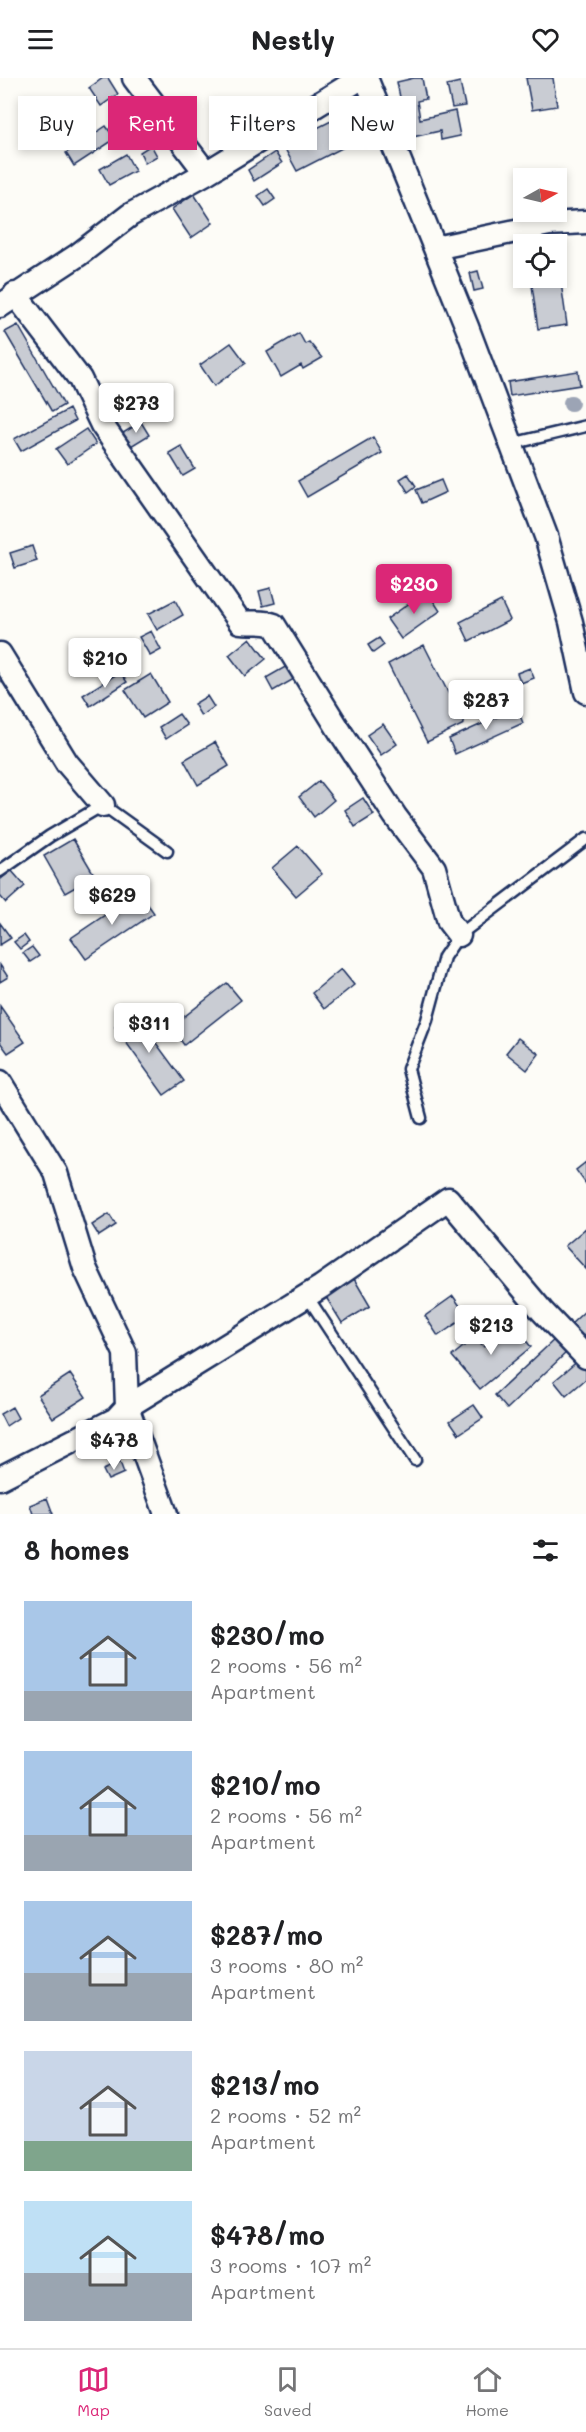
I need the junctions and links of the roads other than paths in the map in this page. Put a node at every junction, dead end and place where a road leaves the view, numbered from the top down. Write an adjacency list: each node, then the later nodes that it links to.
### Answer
1 (134, 78): 4 (street)
2 (361, 78): 4 (street)
3 (366, 78): 6 (street)
4 (206, 173): 7 (street)
5 (586, 222): 6 (street)
6 (435, 248): 9 (street)
7 (8, 300): 16 (street)
8 (586, 426): 9 (lane)
9 (511, 444): 11 (street)
10 (0, 654): 12 (street)
11 (586, 693)
12 (103, 805): 14 (lane); 15 (lane)
13 (586, 839): 16 (lane)
14 (167, 851)
15 (0, 871)
16 (459, 935): 18 (lane)
17 (0, 1082): 21 (street)
18 (421, 1118)
19 (307, 1296): 20 (street); 21 (street); 22 (lane)
20 (586, 1357)
21 (127, 1407): 23 (street); 24 (street)
22 (415, 1460)
23 (0, 1478)
24 (166, 1514)

